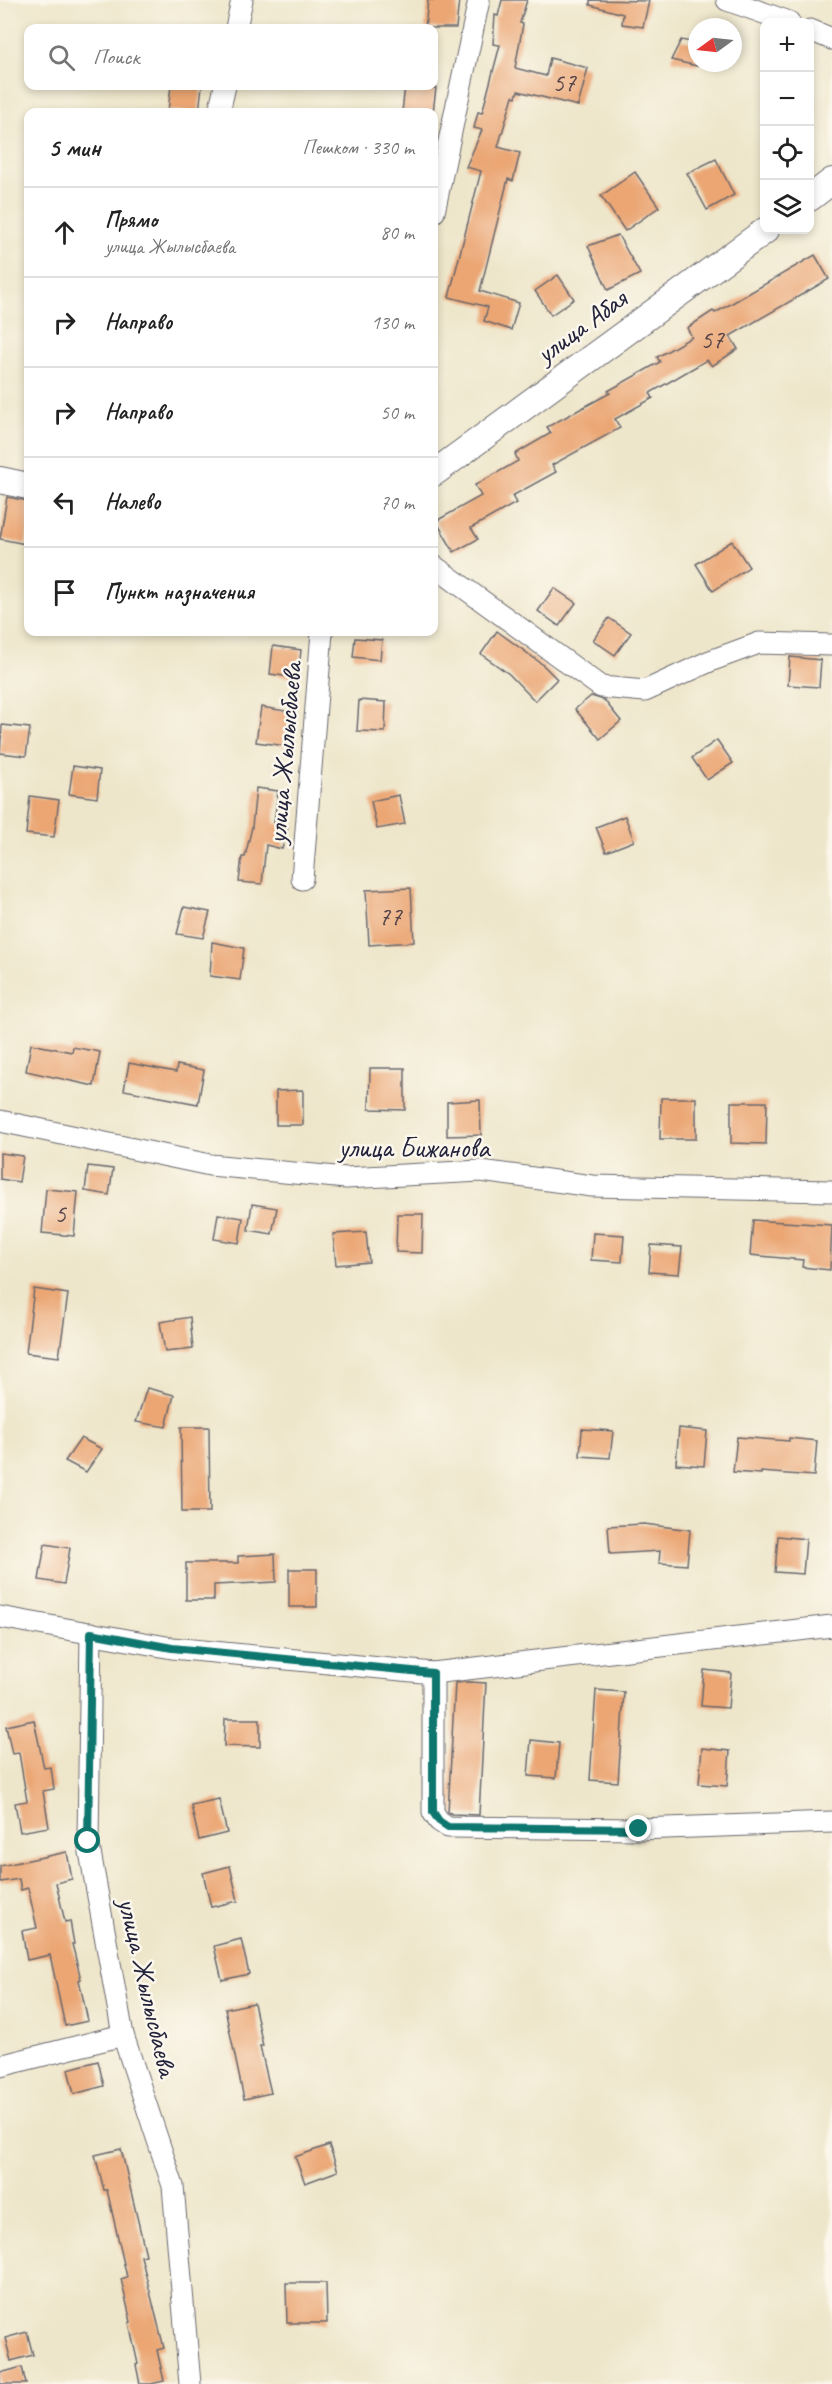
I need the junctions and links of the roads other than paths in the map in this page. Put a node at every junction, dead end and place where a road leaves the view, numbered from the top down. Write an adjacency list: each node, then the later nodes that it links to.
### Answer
1 (242, 0): 5 (street)
2 (479, 0): 11 (street)
3 (727, 0): 4 (street)
4 (778, 18)
5 (237, 24)
6 (814, 32): 7 (street)
7 (832, 39)
8 (224, 90): 9 (street)
9 (220, 108)
10 (832, 181): 12 (street)
11 (438, 193)
12 (814, 195)
13 (761, 234): 14 (street, улица Абая)
14 (438, 470)
15 (0, 480): 16 (street)
16 (24, 485)
17 (438, 569): 19 (street)
18 (322, 636): 20 (street, улица Жылысбаева)
19 (832, 645)
20 (302, 879)
21 (0, 1120): 22 (street, улица Бижанова)
22 (832, 1191)
23 (0, 1617): 25 (street)
24 (832, 1626): 26 (street)
25 (91, 1633): 26 (street); 28 (street, улица Жылысбаева)
26 (433, 1673): 27 (street)
27 (832, 1822)
28 (123, 2035): 29 (street); 30 (street, улица Жылысбаева)
29 (0, 2066)
30 (190, 2384)

